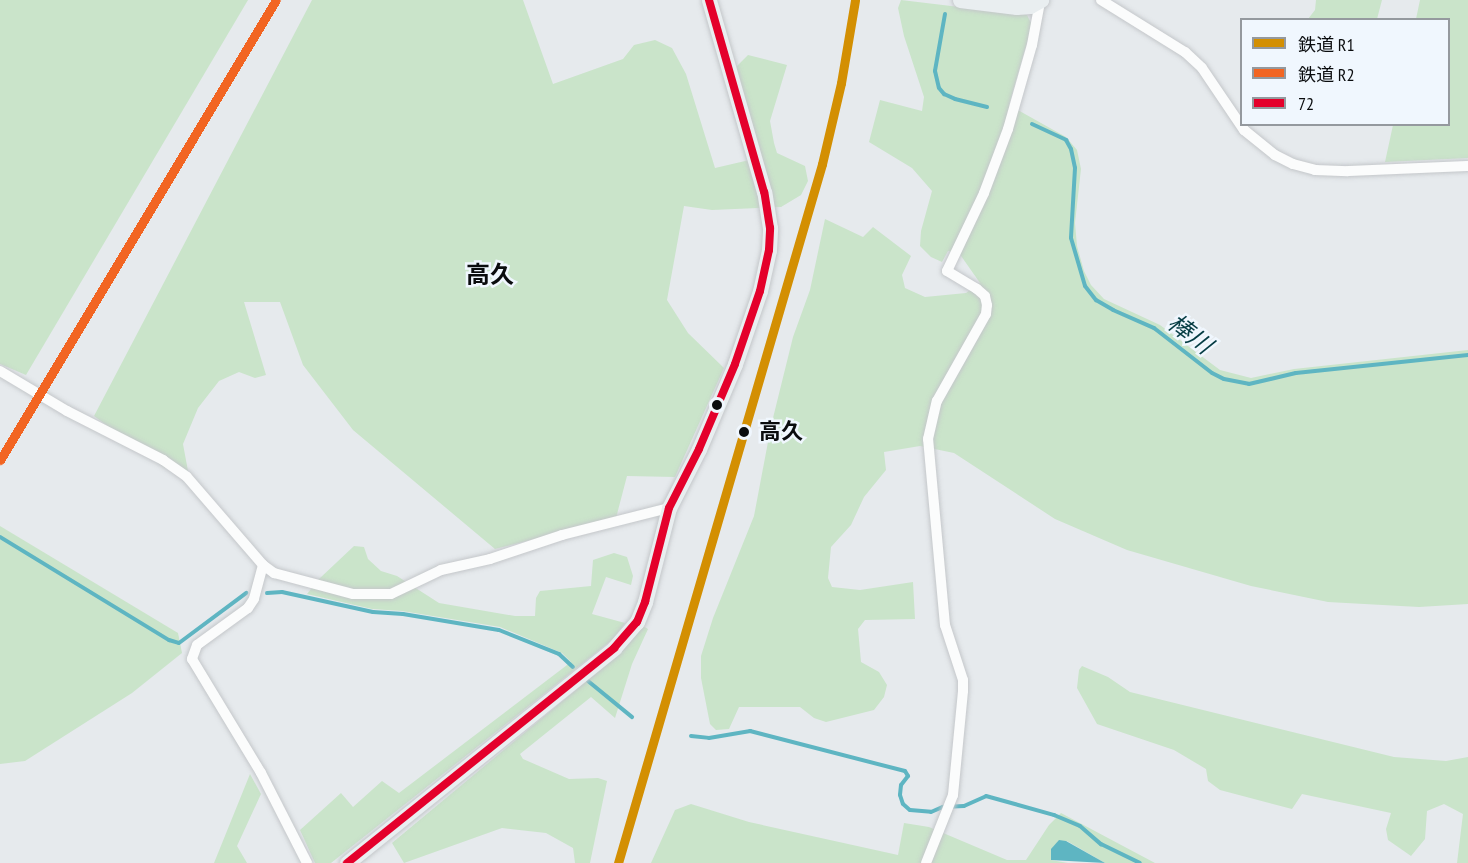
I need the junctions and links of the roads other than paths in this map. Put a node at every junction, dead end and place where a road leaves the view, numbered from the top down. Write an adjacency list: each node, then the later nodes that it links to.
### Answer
1 (709, 0): 9 (main road)
2 (960, 0): 4 (main road)
3 (1101, 0): 5 (street)
4 (1041, 1): 13 (street)
5 (1240, 124)
6 (1241, 126): 7 (street)
7 (1468, 166)
8 (0, 371): 10 (street)
9 (669, 508): 10 (street); 12 (main road)
10 (263, 565): 11 (street)
11 (307, 863)
12 (347, 863)
13 (926, 863)

